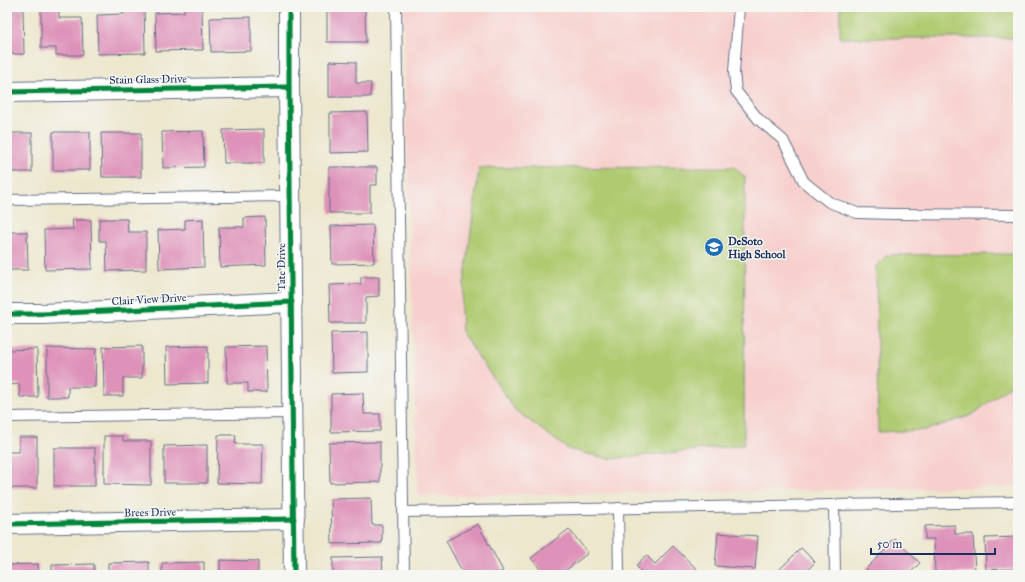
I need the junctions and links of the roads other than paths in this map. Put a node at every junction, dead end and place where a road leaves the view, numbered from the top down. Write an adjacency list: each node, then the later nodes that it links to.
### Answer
1 (290, 7): 4 (street, Tate Drive)
2 (396, 7): 16 (lane)
3 (739, 7): 8 (lane)
4 (289, 87): 5 (street, Stain Glass Drive); 6 (street, Tate Drive)
5 (7, 92)
6 (291, 196): 7 (lane); 9 (street, Tate Drive)
7 (7, 200)
8 (1018, 215)
9 (292, 302): 10 (street, Clair View Drive); 11 (street, Tate Drive)
10 (7, 314)
11 (293, 413): 12 (lane); 17 (street, Tate Drive)
12 (7, 417)
13 (1018, 502): 14 (lane)
14 (834, 505): 15 (lane); 22 (lane)
15 (618, 508): 16 (lane); 21 (lane)
16 (403, 512): 20 (lane)
17 (294, 520): 18 (street, Brees Drive); 19 (street, Tate Drive)
18 (7, 524)
19 (294, 575)
20 (404, 575)
21 (619, 575)
22 (834, 575)

